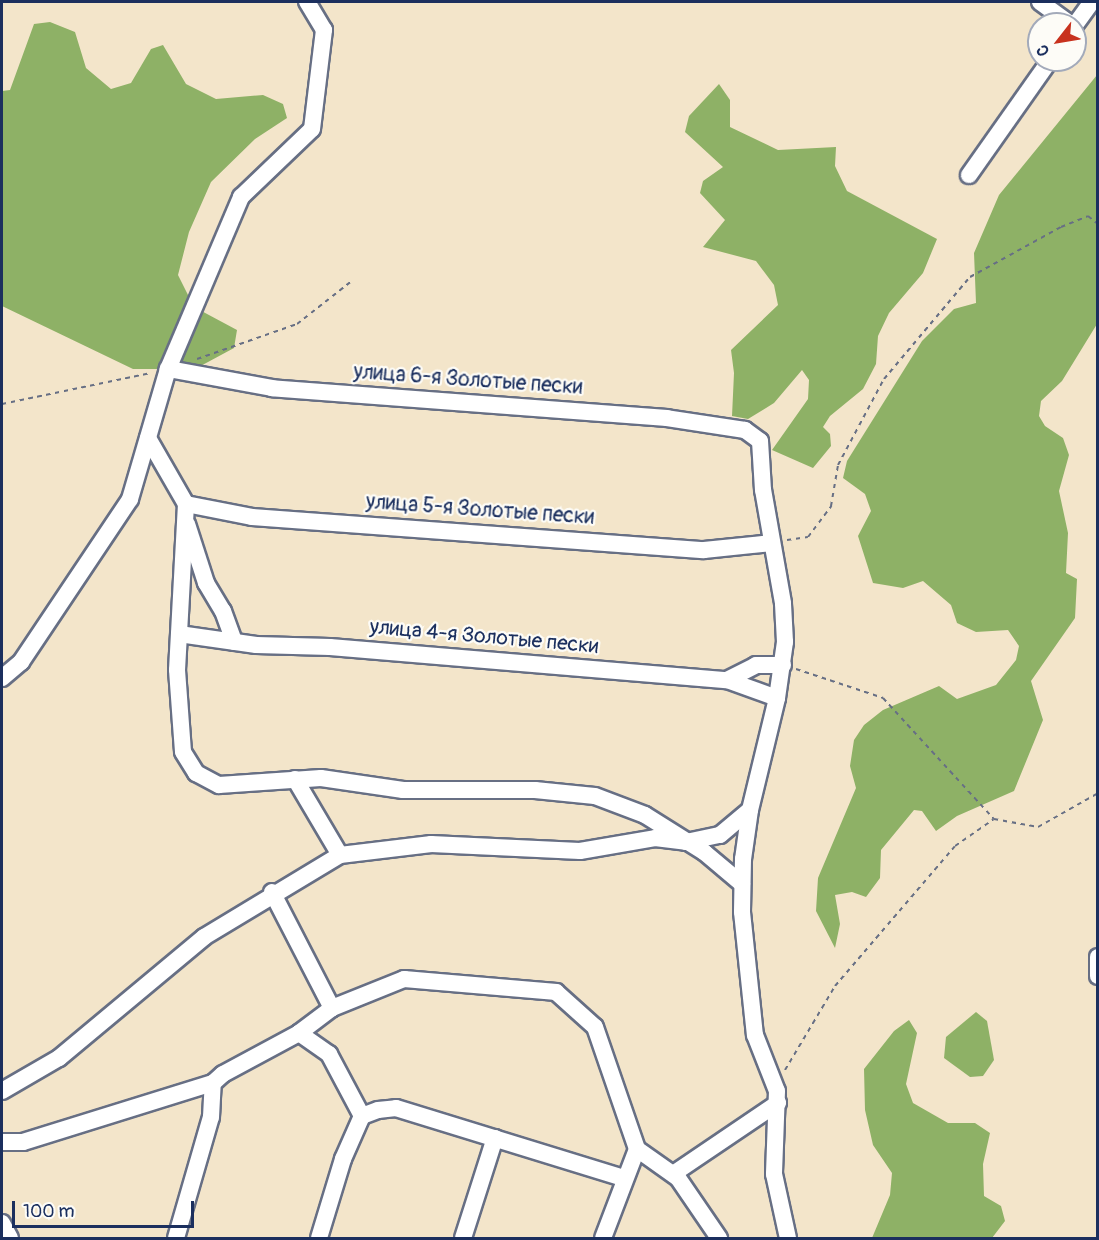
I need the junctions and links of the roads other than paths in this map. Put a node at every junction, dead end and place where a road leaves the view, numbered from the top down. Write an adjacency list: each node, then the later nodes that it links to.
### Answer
1 (307, 2): 6 (street)
2 (1040, 2): 3 (street)
3 (1054, 12)
4 (1042, 72): 5 (street)
5 (969, 175)
6 (168, 369): 7 (street); 9 (street, улица 6-я Золотые пески)
7 (148, 438): 8 (street); 13 (street)
8 (186, 512): 9 (street, улица 5-я Золотые пески); 10 (street); 11 (street)
9 (772, 543): 12 (street)
10 (179, 634): 11 (street, улица 4-я Золотые пески); 16 (street)
11 (234, 642): 14 (street, улица 4-я Золотые пески)
12 (783, 665): 14 (street); 15 (street)
13 (2, 678)
14 (726, 680): 15 (street, улица 4-я Золотые пески)
15 (777, 698): 17 (street)
16 (295, 779): 18 (street); 19 (street)
17 (750, 810): 18 (street); 20 (street)
18 (686, 842): 19 (street); 20 (street)
19 (340, 855): 21 (street)
20 (742, 884): 28 (street)
21 (272, 892): 24 (street); 27 (street)
22 (1098, 957): 23 (street)
23 (1098, 976)
24 (332, 1008): 25 (street); 32 (street)
25 (299, 1033): 26 (street); 29 (street)
26 (213, 1083): 31 (street); 37 (street)
27 (2, 1091)
28 (778, 1103): 33 (street); 42 (street)
29 (362, 1116): 30 (street); 38 (street)
30 (495, 1138): 34 (street); 39 (street)
31 (2, 1142)
32 (637, 1149): 33 (street); 34 (street)
33 (673, 1174): 41 (street)
34 (623, 1178): 40 (street)
35 (2, 1223): 36 (street)
36 (10, 1239)
37 (176, 1239)
38 (319, 1239)
39 (463, 1239)
40 (603, 1239)
41 (718, 1239)
42 (788, 1239)

